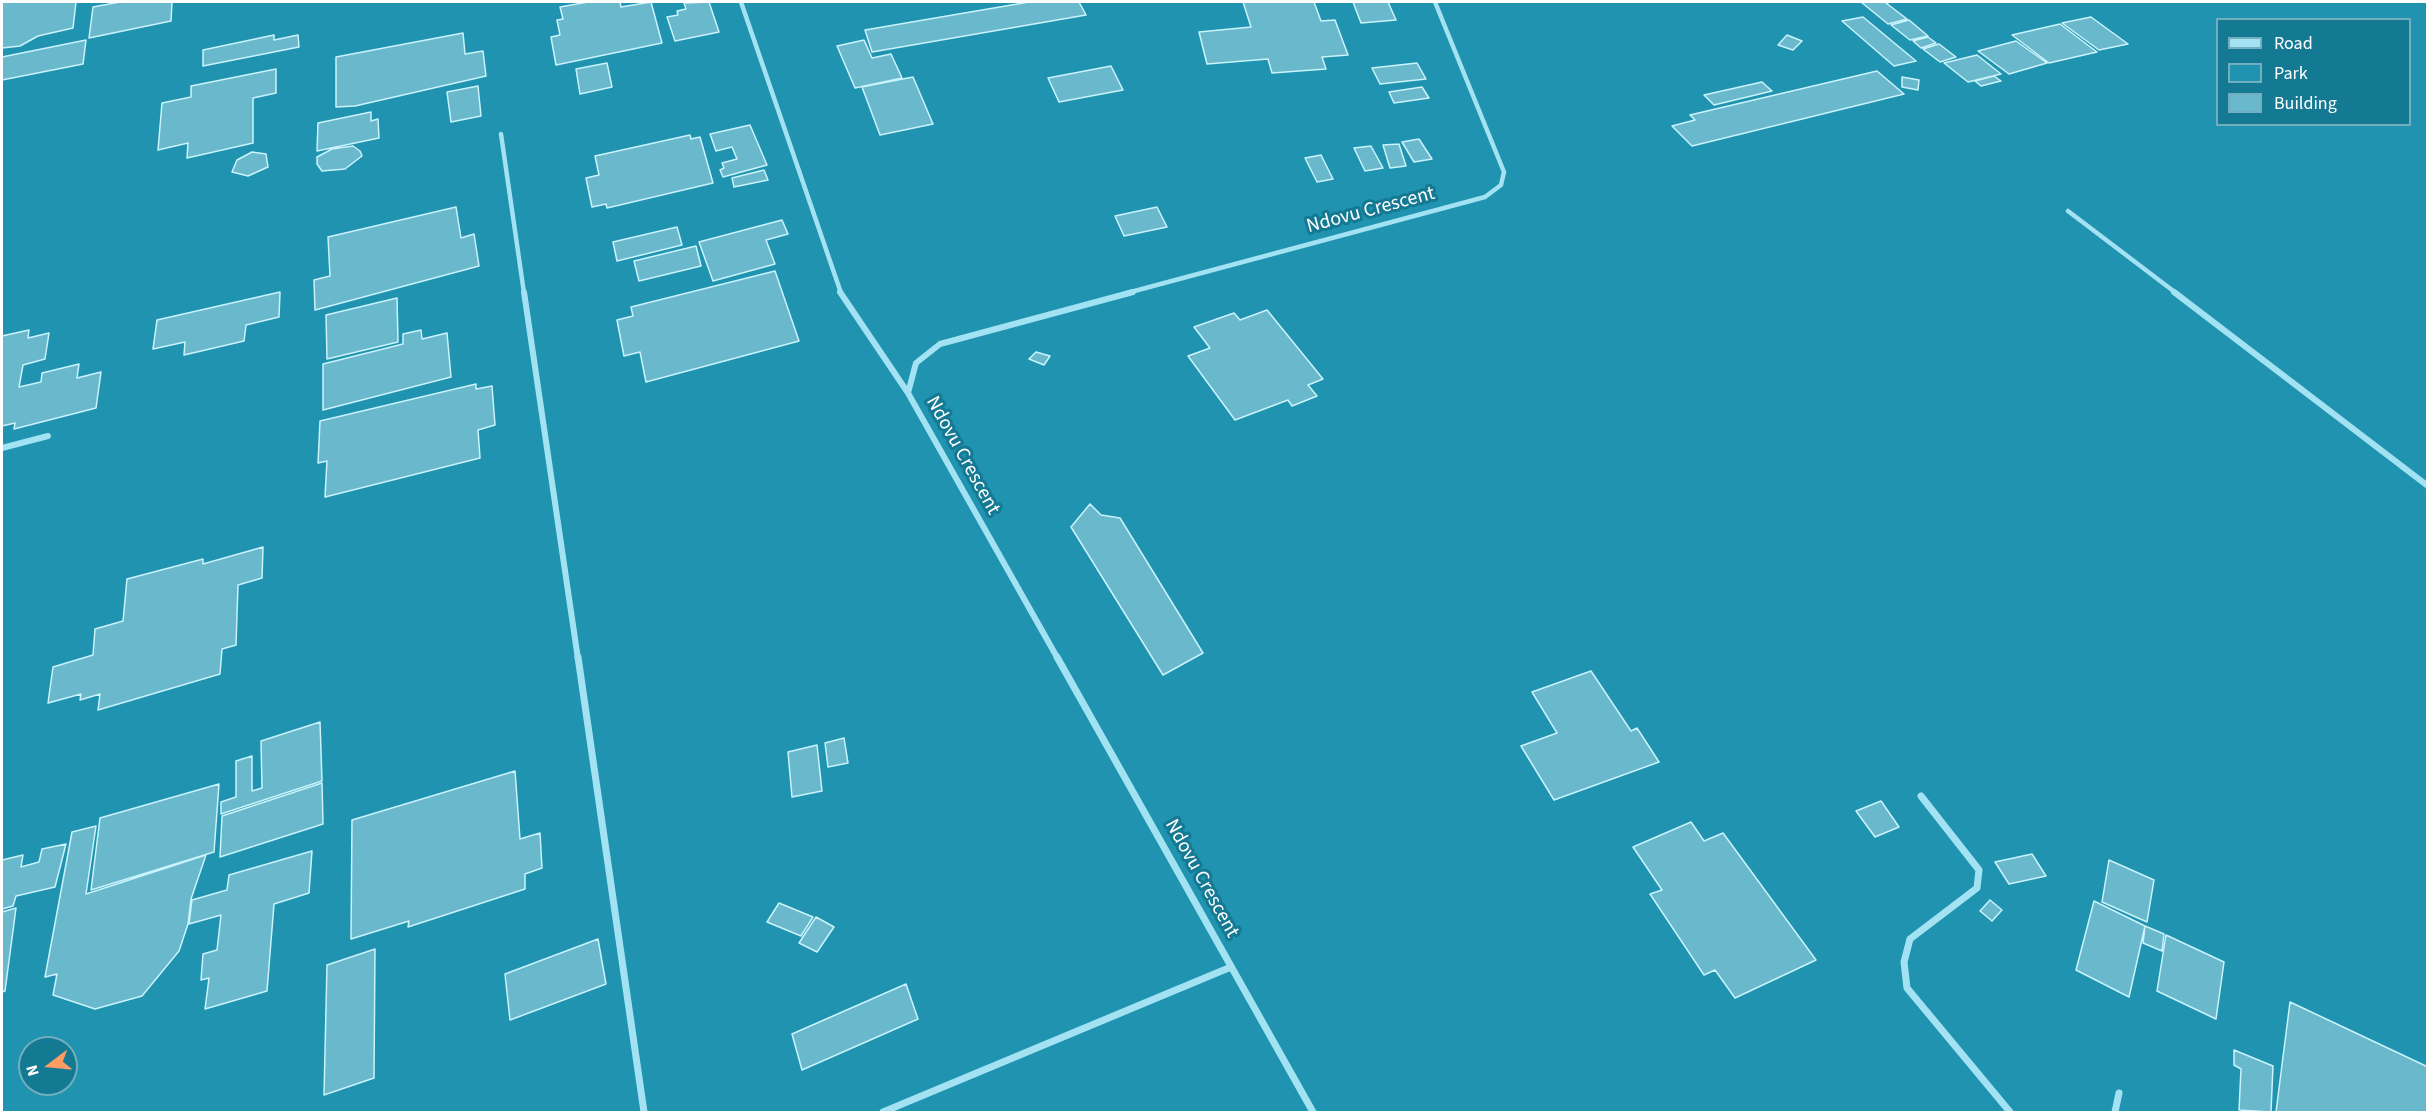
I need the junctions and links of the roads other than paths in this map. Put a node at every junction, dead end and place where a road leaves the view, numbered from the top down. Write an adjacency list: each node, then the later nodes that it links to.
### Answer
1 (741, 2): 5 (street)
2 (1435, 2): 5 (street, Ndovu Crescent)
3 (501, 134): 12 (street)
4 (2068, 211): 8 (street)
5 (908, 393): 10 (street, Ndovu Crescent)
6 (48, 436): 7 (street)
7 (2, 448)
8 (2427, 486)
9 (1921, 796): 15 (street)
10 (1231, 967): 13 (street); 14 (street, Ndovu Crescent)
11 (2119, 1093): 16 (street)
12 (644, 1113)
13 (883, 1113)
14 (1313, 1113)
15 (2010, 1113)
16 (2115, 1113)

